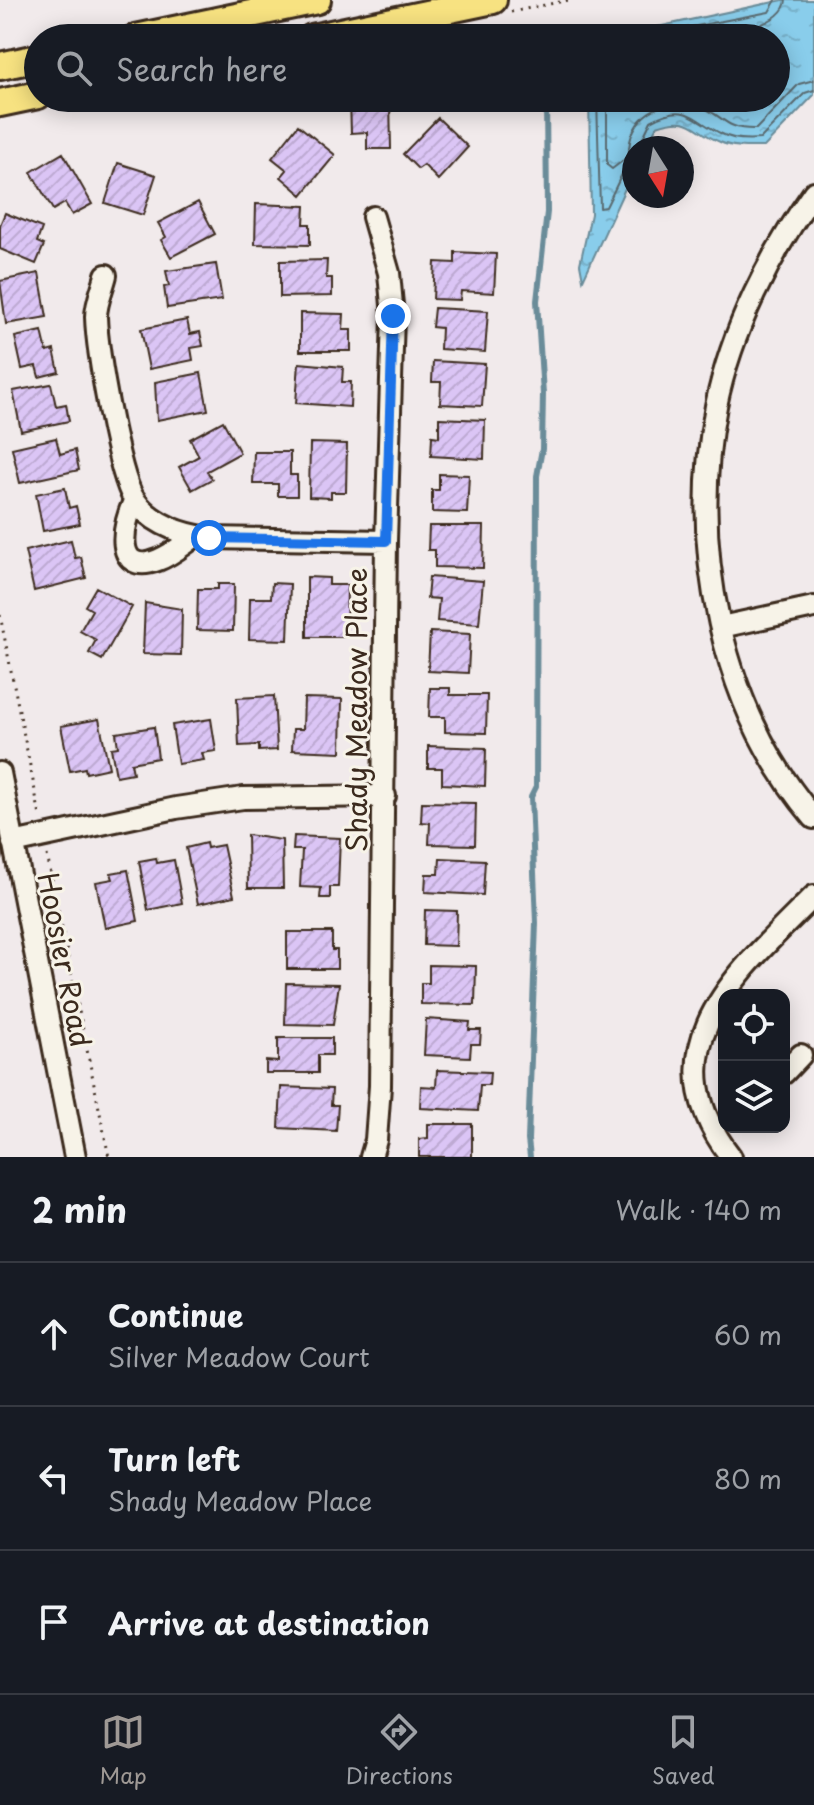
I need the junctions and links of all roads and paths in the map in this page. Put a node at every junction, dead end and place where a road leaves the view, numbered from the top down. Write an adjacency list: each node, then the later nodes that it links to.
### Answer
1 (317, 0): 3 (main road)
2 (493, 0): 4 (main road)
3 (203, 24)
4 (379, 24)
5 (24, 61): 6 (main road)
6 (0, 66)
7 (24, 98): 8 (main road)
8 (0, 103)
9 (814, 192): 17 (street)
10 (373, 217): 14 (street, Shady Meadow Place)
11 (106, 275): 12 (street)
12 (135, 500): 13 (street); 13 (street)
13 (196, 536): 14 (street)
14 (386, 541): 19 (street, Shady Meadow Place)
15 (814, 607): 17 (street)
16 (0, 615): 21 (path)
17 (721, 627): 20 (street)
18 (0, 773): 22 (street, Hoosier Road)
19 (385, 796): 21 (street); 29 (street, Shady Meadow Place)
20 (814, 818)
21 (43, 836): 22 (street); 28 (path)
22 (13, 843): 27 (street, Hoosier Road)
23 (814, 896): 26 (street)
24 (801, 1055): 25 (street)
25 (790, 1067)
26 (728, 1142)
27 (75, 1157)
28 (109, 1157)
29 (371, 1157)

